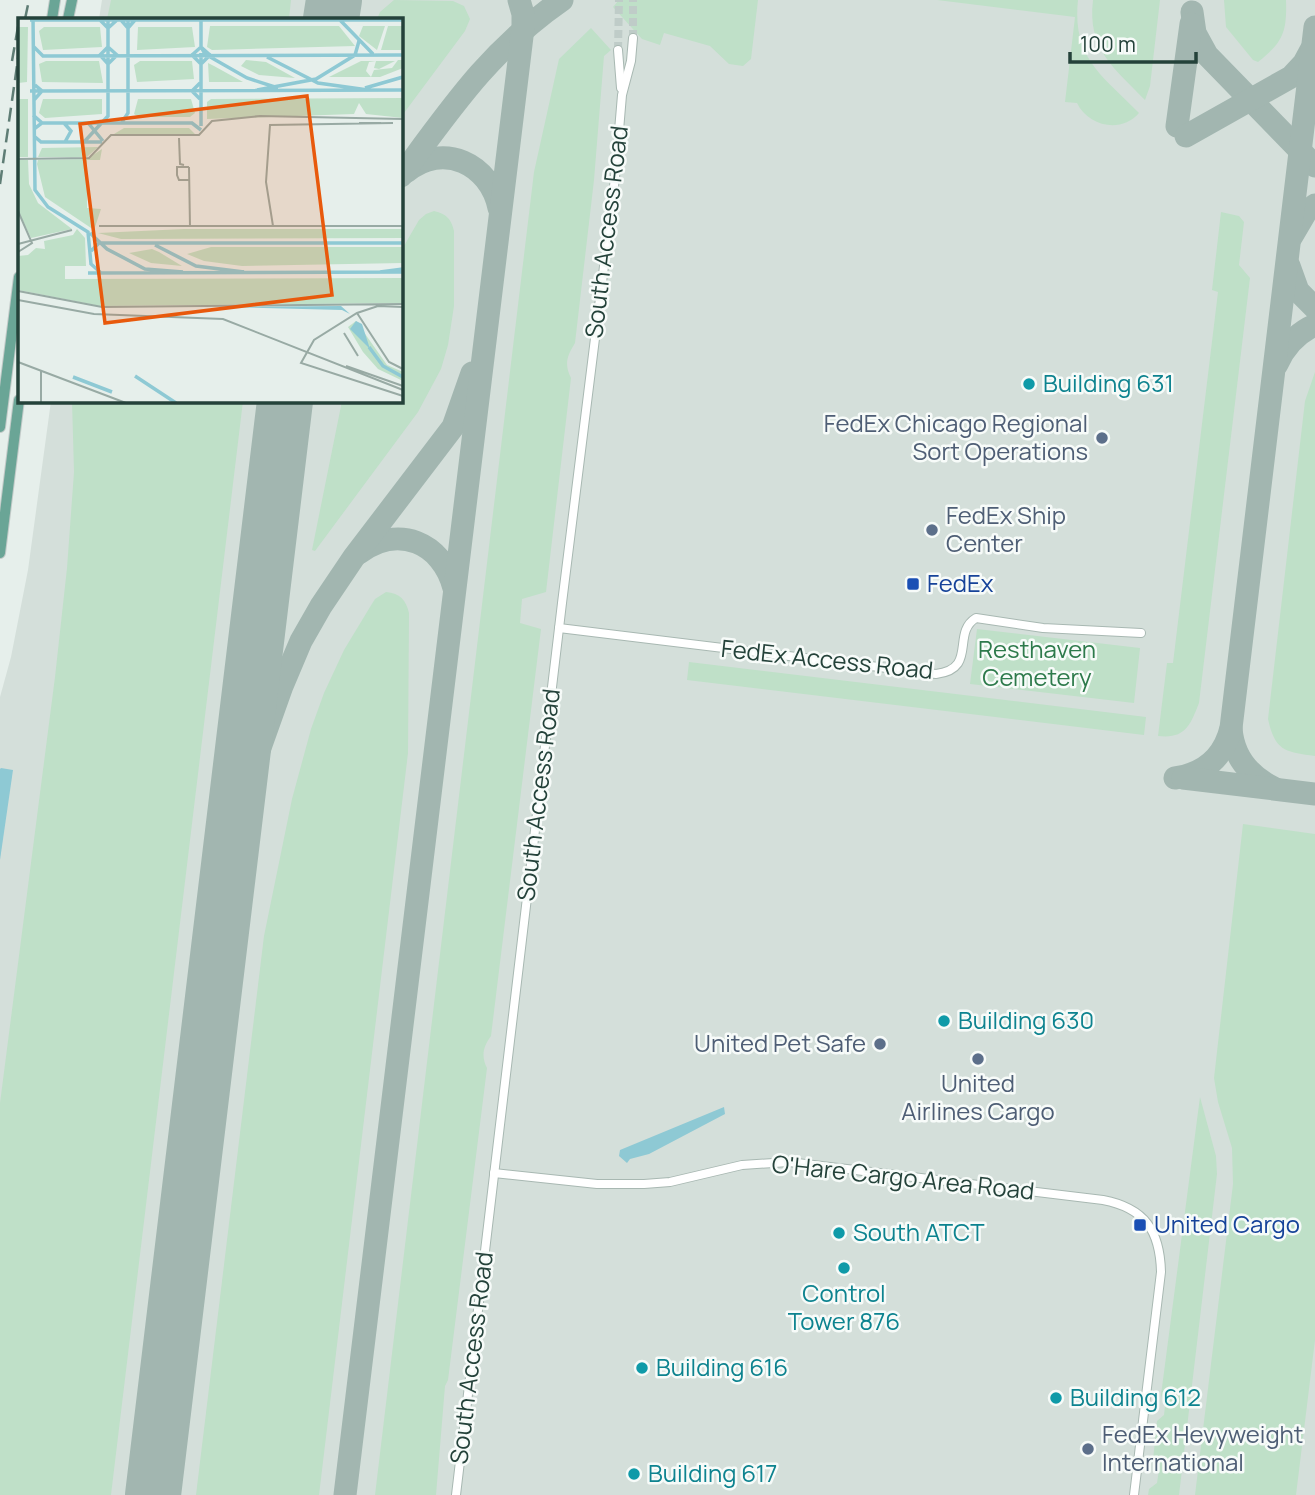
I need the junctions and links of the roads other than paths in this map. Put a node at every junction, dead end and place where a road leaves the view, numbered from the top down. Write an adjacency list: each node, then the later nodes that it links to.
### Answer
1 (55, 0): 3 (main road)
2 (72, 0): 4 (main road)
3 (52, 18)
4 (68, 18)
5 (633, 38): 7 (street, South Access Road)
6 (618, 50): 7 (street, South Access Road)
7 (622, 95): 12 (street, South Access Road)
8 (18, 285): 10 (main road)
9 (19, 402): 11 (main road)
10 (0, 427)
11 (0, 553)
12 (559, 628): 13 (street, FedEx Access Road); 14 (street, South Access Road)
13 (1141, 633)
14 (494, 1173): 15 (street, South Access Road); 16 (street, O'Hare Cargo Area Road)
15 (456, 1495)
16 (1134, 1495)

